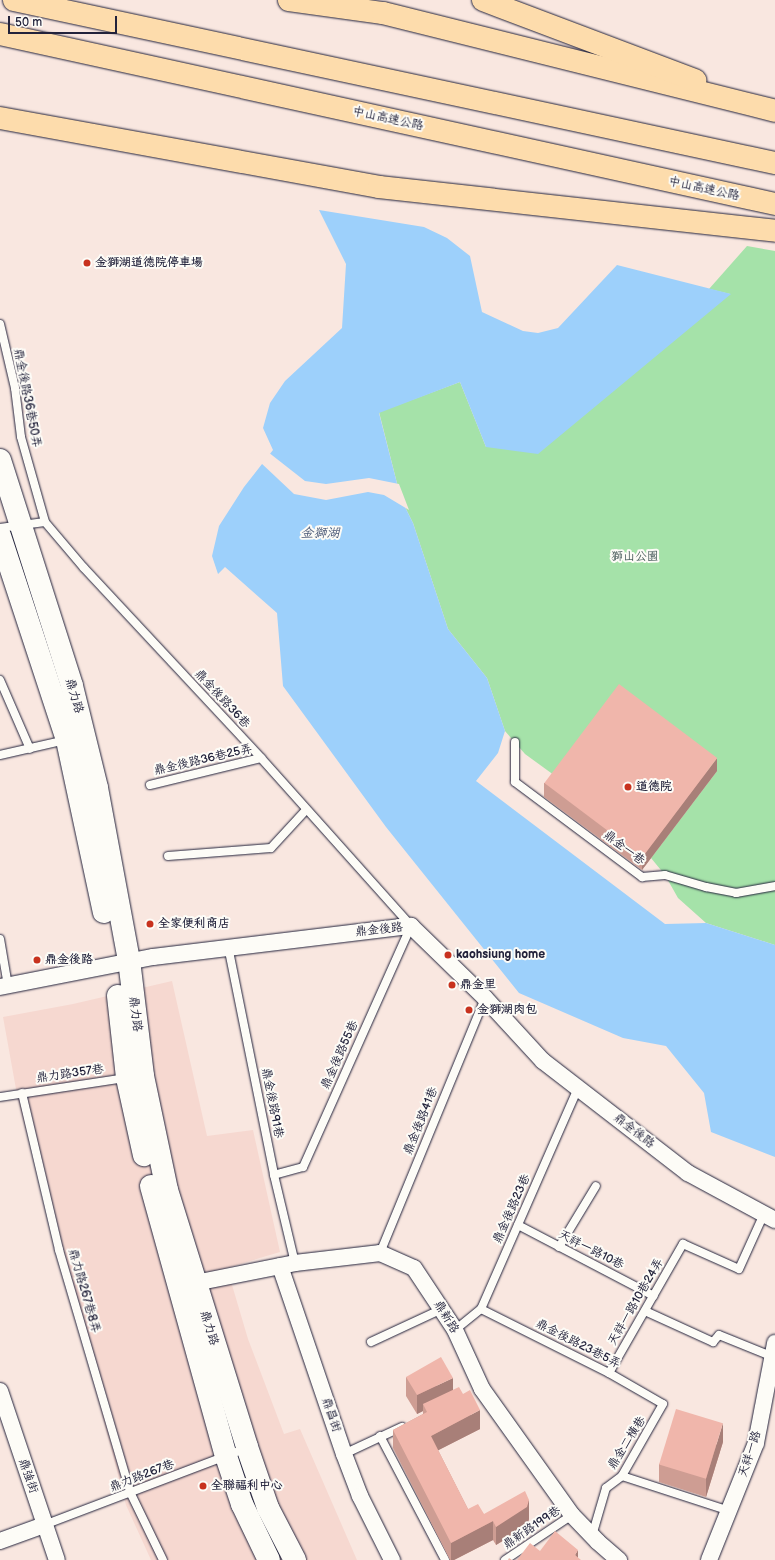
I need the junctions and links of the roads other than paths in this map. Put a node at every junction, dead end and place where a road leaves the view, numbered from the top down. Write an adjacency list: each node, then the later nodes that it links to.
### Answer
1 (14, 0): 7 (highway)
2 (289, 0): 5 (highway)
3 (483, 0): 5 (highway)
4 (0, 34): 8 (highway, 中山高速公路)
5 (775, 111)
6 (2, 119): 9 (highway)
7 (775, 163)
8 (775, 204)
9 (775, 231)
10 (0, 324): 12 (lane, 鼎金後路36巷50弄)
11 (0, 460): 13 (street, 鼎力路)
12 (45, 522): 13 (lane); 20 (lane, 鼎金後路36巷)
13 (10, 527): 16 (street, 鼎力路)
14 (0, 536): 16 (street, 鼎力路)
15 (0, 680): 18 (lane)
16 (76, 738): 18 (lane); 28 (street, 鼎力路)
17 (515, 742): 24 (lane, 鼎金一巷)
18 (30, 748): 19 (lane)
19 (0, 755)
20 (261, 758): 21 (lane, 鼎金後路36巷25弄); 22 (lane, 鼎金後路36巷)
21 (150, 785)
22 (306, 810): 23 (lane); 25 (lane, 鼎金後路36巷)
23 (168, 856)
24 (775, 886)
25 (411, 926): 27 (street, 鼎金後路); 30 (street, 鼎金後路); 35 (lane, 鼎金後路55巷)
26 (0, 939): 29 (lane)
27 (228, 946): 28 (street, 鼎金後路); 35 (lane, 鼎金後路91巷)
28 (121, 962): 29 (street, 鼎金後路); 31 (street, 鼎力路)
29 (4, 987)
30 (485, 998): 32 (street, 鼎金後路); 40 (lane, 鼎金後路41巷)
31 (135, 1077): 33 (lane, 鼎力路357巷); 42 (street, 鼎力路)
32 (578, 1088): 37 (street, 鼎金後路); 38 (lane, 鼎金後路23巷)
33 (22, 1093): 34 (lane, 鼎力路357巷); 61 (lane, 鼎力路267巷8弄)
34 (0, 1097)
35 (274, 1175): 41 (lane, 鼎金後路91巷)
36 (596, 1186): 39 (lane)
37 (769, 1218): 43 (lane, 天祥一路10巷24弄)
38 (518, 1225): 39 (lane, 天祥一路10巷); 45 (lane, 鼎金後路23巷)
39 (559, 1247): 43 (lane, 天祥一路10巷)
40 (380, 1253): 41 (street); 44 (street, 鼎新路)
41 (288, 1265): 42 (street); 58 (street, 鼎昌街)
42 (186, 1285): 57 (street, 鼎力路); 59 (street, 鼎力路)
43 (654, 1296): 46 (lane, 天祥一路10巷24弄)
44 (442, 1309): 47 (street, 鼎新路); 48 (lane)
45 (481, 1309): 47 (lane, 鼎金後路23巷); 50 (lane, 鼎金後路23巷5弄)
46 (644, 1311): 49 (lane); 50 (lane, 天祥一路10巷24弄)
47 (455, 1330): 63 (street, 鼎新路)
48 (371, 1342)
49 (773, 1350): 51 (street, 天祥一路)
50 (609, 1372): 53 (lane, 鼎金後路23巷5弄)
51 (772, 1380): 62 (street, 天祥一路)
52 (0, 1391): 54 (street, 鼎強街)
53 (663, 1404): 60 (lane, 鼎金二橫巷)
54 (3, 1414): 64 (street, 鼎強街)
55 (407, 1424): 56 (lane)
56 (380, 1436): 58 (lane); 72 (lane)
57 (247, 1448): 59 (lane, 鼎力路267巷); 70 (street, 鼎力路)
58 (344, 1454): 71 (street, 鼎昌街)
59 (226, 1456): 61 (lane, 鼎力路267巷); 69 (street, 鼎力路)
60 (622, 1476): 62 (lane); 65 (lane, 鼎金二橫巷)
61 (130, 1494): 64 (lane, 鼎力路267巷); 68 (lane, 鼎力路267巷8弄)
62 (730, 1511): 75 (street, 天祥一路)
63 (572, 1515): 65 (street, 鼎新路); 73 (lane, 鼎新路199巷)
64 (44, 1525): 66 (street); 67 (street, 鼎強街)
65 (592, 1536): 74 (street, 鼎新路)
66 (0, 1541)
67 (57, 1560)
68 (163, 1560)
69 (269, 1560)
70 (295, 1560)
71 (392, 1560)
72 (445, 1560)
73 (505, 1560)
74 (620, 1560)
75 (709, 1560)

